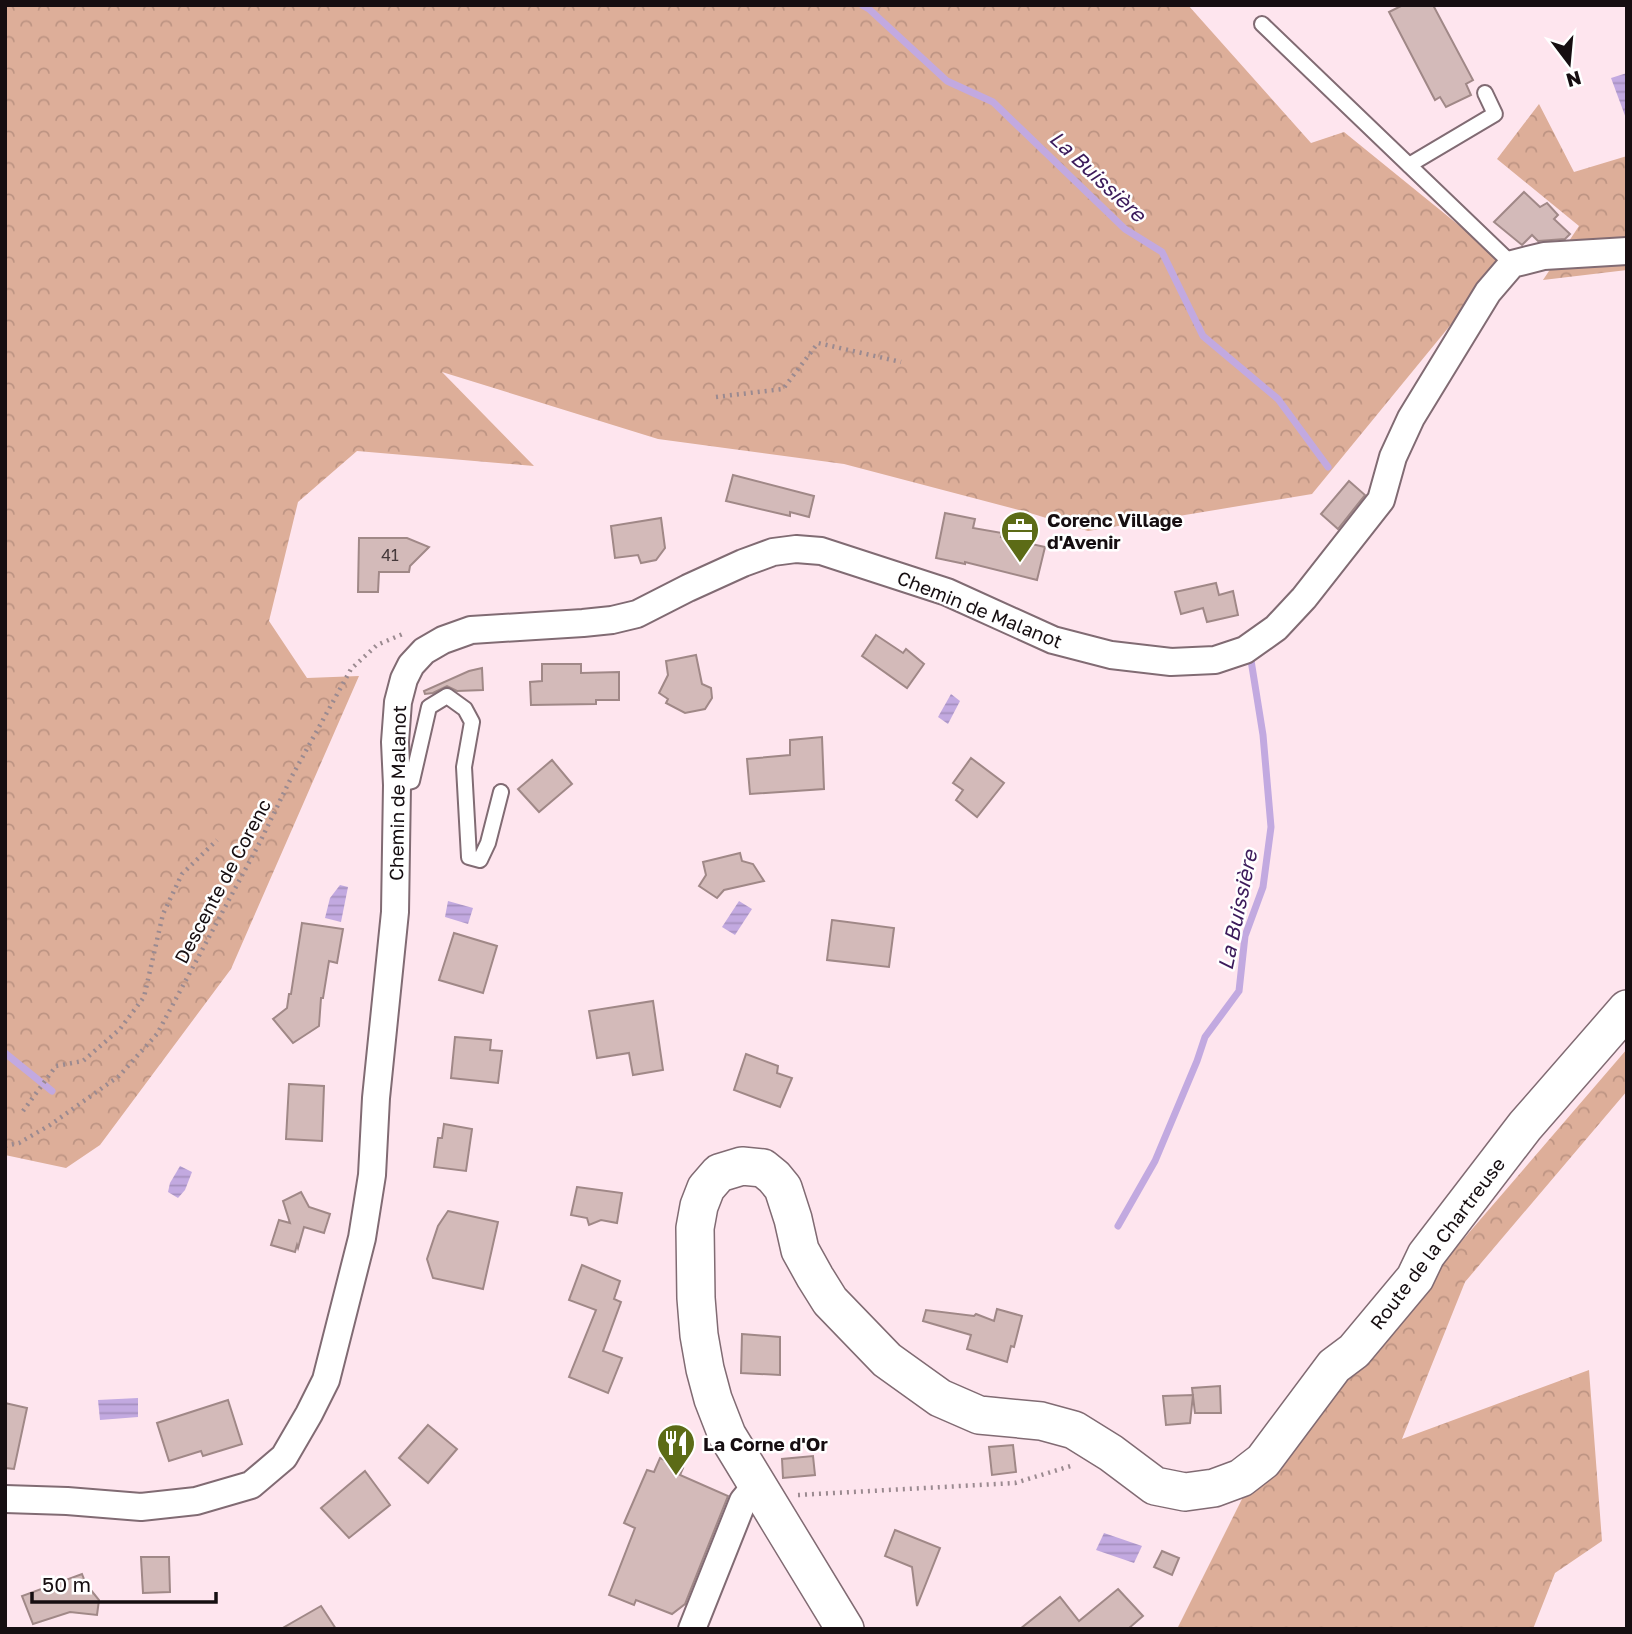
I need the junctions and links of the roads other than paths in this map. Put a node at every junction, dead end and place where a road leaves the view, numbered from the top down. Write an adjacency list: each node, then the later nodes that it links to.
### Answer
1 (1262, 24): 3 (lane)
2 (1485, 93): 3 (lane)
3 (1409, 165): 5 (lane)
4 (1627, 251): 5 (street)
5 (1512, 264): 6 (street, Chemin de Malanot)
6 (397, 785): 7 (lane); 10 (street, Chemin de Malanot)
7 (500, 792)
8 (1627, 1009): 9 (main road, Route de la Chartreuse)
9 (762, 1492): 11 (street); 12 (main road, Route de la Chartreuse)
10 (5, 1499)
11 (692, 1629)
12 (845, 1629)

